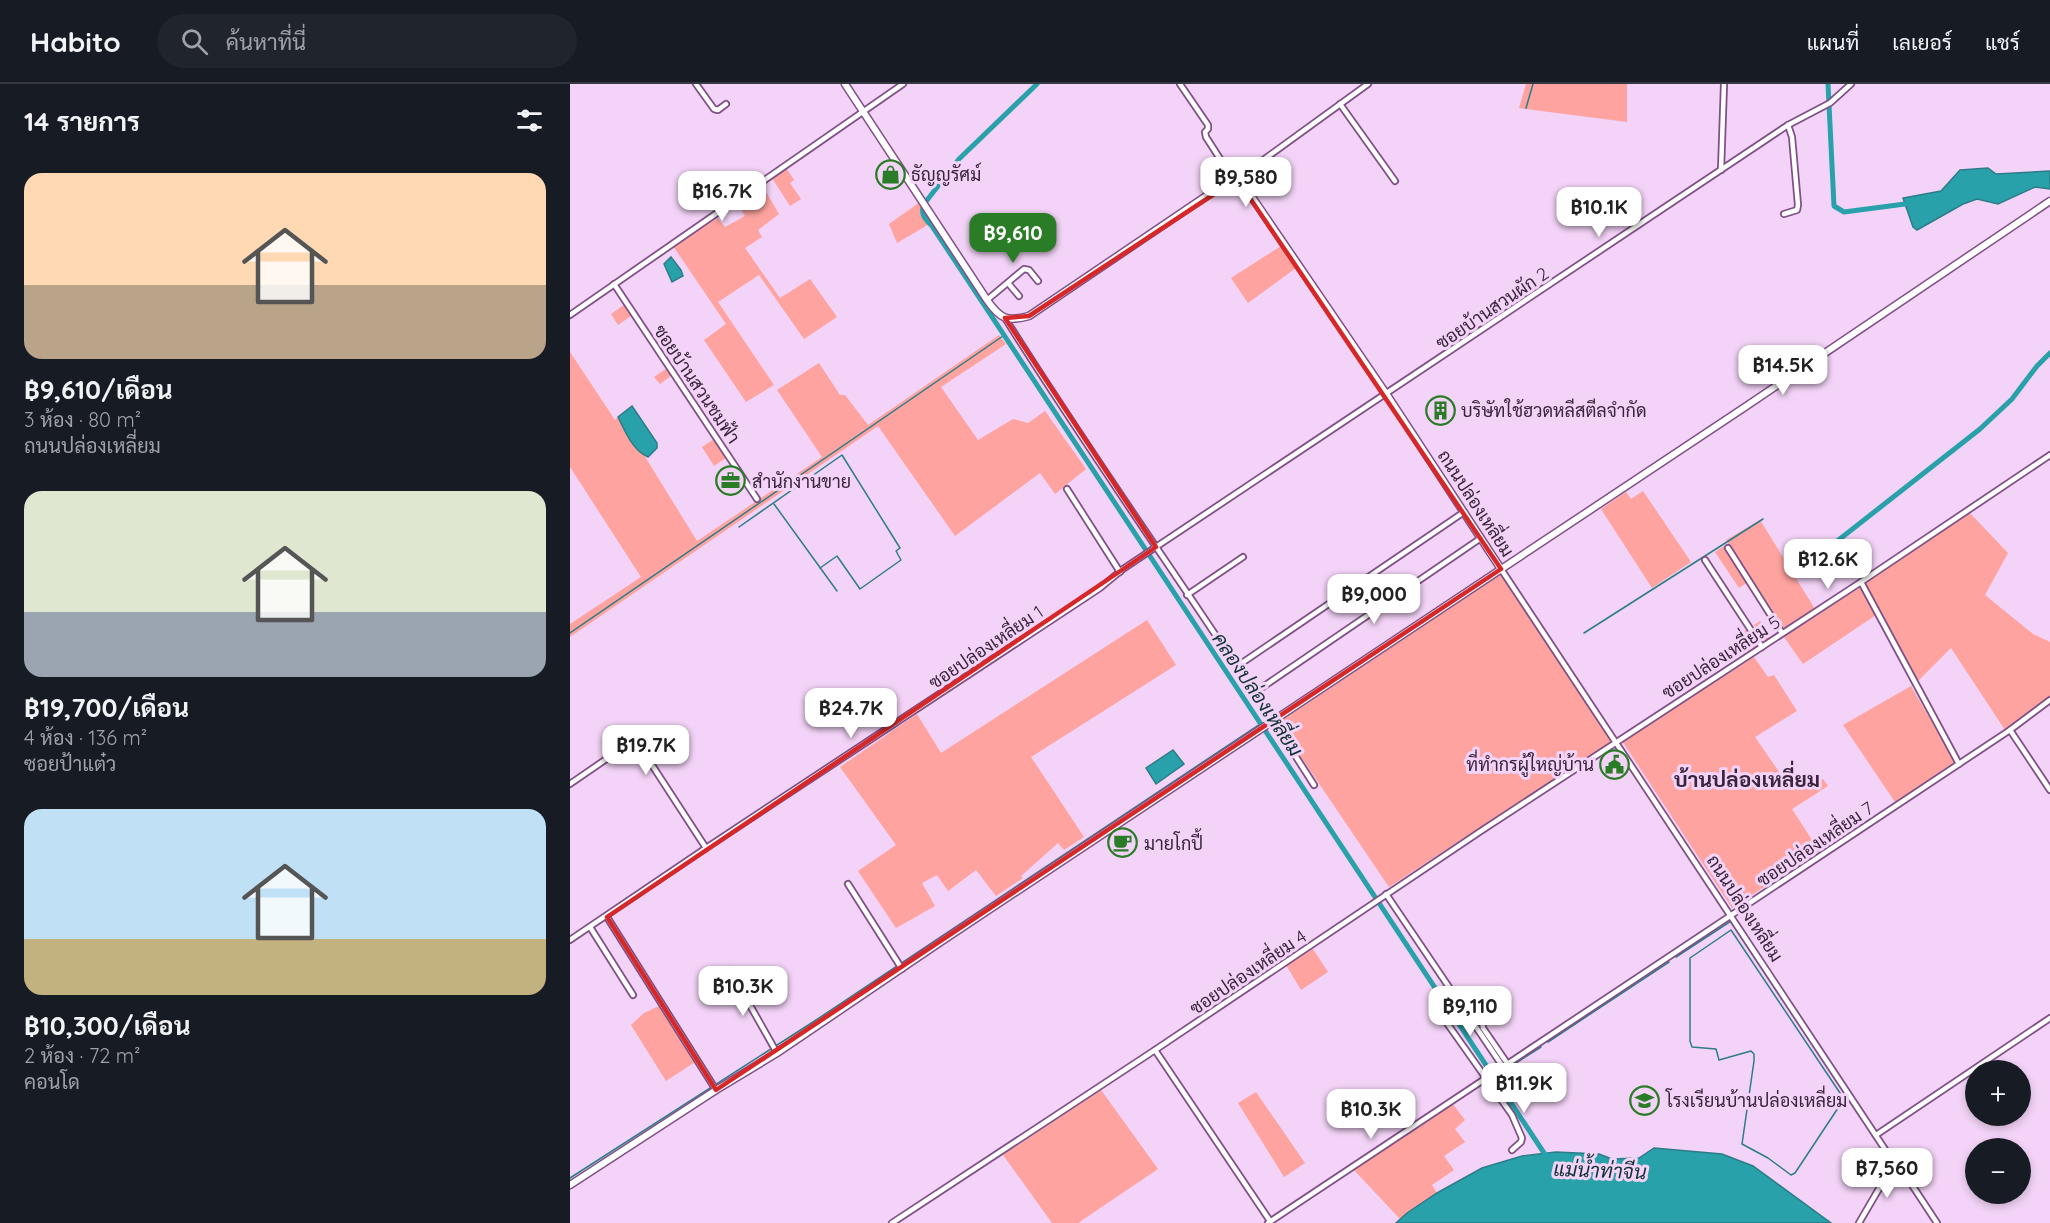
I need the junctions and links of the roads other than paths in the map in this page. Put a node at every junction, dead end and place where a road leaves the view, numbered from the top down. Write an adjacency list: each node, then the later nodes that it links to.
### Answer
1 (696, 84): 8 (street)
2 (845, 84): 10 (street)
3 (903, 84): 10 (street)
4 (1180, 84): 13 (street)
5 (1368, 84): 9 (street)
6 (1724, 84): 12 (street)
7 (1851, 84): 11 (street, ซอยบ้านสวนผัก 2)
8 (726, 104)
9 (1340, 104): 13 (street); 14 (street)
10 (862, 112): 19 (street); 21 (street)
11 (1788, 125): 12 (street, ซอยบ้านสวนผัก 2); 16 (street)
12 (1721, 170): 24 (street, ซอยบ้านสวนผัก 2)
13 (1235, 179): 23 (street); 24 (street, ถนนปล่องเหลี่ยม)
14 (1395, 181)
15 (2050, 201): 34 (street)
16 (1784, 214)
17 (1038, 281): 18 (street)
18 (1008, 283): 20 (street); 21 (street)
19 (614, 284): 22 (street); 27 (street, ซอยบ้านสวนชมฟ้า)
20 (1019, 296)
21 (987, 300): 23 (street)
22 (570, 315)
23 (1005, 318): 30 (street)
24 (1387, 395): 28 (street, ถนนปล่องเหลี่ยม); 30 (street, ซอยปล่องเหลี่ยม 1)
25 (2050, 455): 36 (street, ซอยปล่องเหลี่ยม 5)
26 (1067, 489): 35 (street)
27 (757, 499)
28 (1464, 512): 29 (street, ถนนปล่องเหลี่ยม); 40 (street)
29 (1481, 538): 34 (street, ถนนปล่องเหลี่ยม); 41 (street)
30 (1156, 548): 35 (street, ซอยปล่องเหลี่ยม 1); 37 (street)
31 (1728, 548): 38 (street)
32 (1243, 556): 37 (street)
33 (1705, 560): 39 (street)
34 (1502, 569): 43 (street); 45 (street, ถนนปล่องเหลี่ยม)
35 (1120, 572): 50 (street, ซอยปล่องเหลี่ยม 1)
36 (1861, 582): 38 (street, ซอยปล่องเหลี่ยม 5); 46 (street)
37 (1187, 595): 40 (street)
38 (1782, 633): 39 (street, ซอยปล่องเหลี่ยม 5)
39 (1762, 647): 45 (street, ซอยปล่องเหลี่ยม 5)
40 (1236, 667): 41 (street)
41 (1254, 693): 43 (street)
42 (2050, 700): 44 (street, ซอยปล่องเหลี่ยม 7)
43 (1274, 722): 48 (street); 57 (street)
44 (2010, 730): 46 (street, ซอยปล่องเหลี่ยม 7); 49 (street)
45 (1617, 741): 52 (street, ซอยปล่องเหลี่ยม 4); 53 (street, ถนนปล่องเหลี่ยม)
46 (1959, 764): 53 (street, ซอยปล่องเหลี่ยม 7)
47 (570, 784): 50 (street)
48 (1314, 785)
49 (2050, 790)
50 (706, 848): 54 (street, ซอยปล่องเหลี่ยม 1)
51 (848, 884): 57 (street)
52 (1386, 894): 63 (street, ซอยปล่องเหลี่ยม 4); 65 (street)
53 (1731, 916): 65 (street, ซอยปล่องเหลี่ยม 7); 71 (street, ถนนปล่องเหลี่ยม)
54 (606, 917): 55 (street, ซอยปล่องเหลี่ยม 1); 68 (street)
55 (590, 927): 56 (street, ซอยปล่องเหลี่ยม 1); 59 (street)
56 (570, 940)
57 (899, 966): 64 (street)
58 (729, 970): 64 (street)
59 (633, 995)
60 (1437, 1009): 66 (street)
61 (2050, 1018): 71 (street)
62 (1482, 1020): 65 (street)
63 (1155, 1050): 75 (street); 76 (street, ซอยปล่องเหลี่ยม 4)
64 (777, 1053): 68 (street)
65 (1503, 1066): 66 (street, ซอยปล่องเหลี่ยม 7); 67 (street)
66 (1486, 1077): 69 (street); 75 (street, ซอยปล่องเหลี่ยม 7)
67 (1511, 1079): 69 (street); 70 (street)
68 (716, 1090): 74 (street)
69 (1496, 1090): 72 (street)
70 (1522, 1095)
71 (1876, 1135): 73 (street, ถนนปล่องเหลี่ยม)
72 (1512, 1150)
73 (1894, 1163): 77 (street); 78 (street, ถนนปล่องเหลี่ยม)
74 (570, 1185)
75 (1269, 1222)
76 (892, 1223)
77 (1859, 1223)
78 (1937, 1223)

